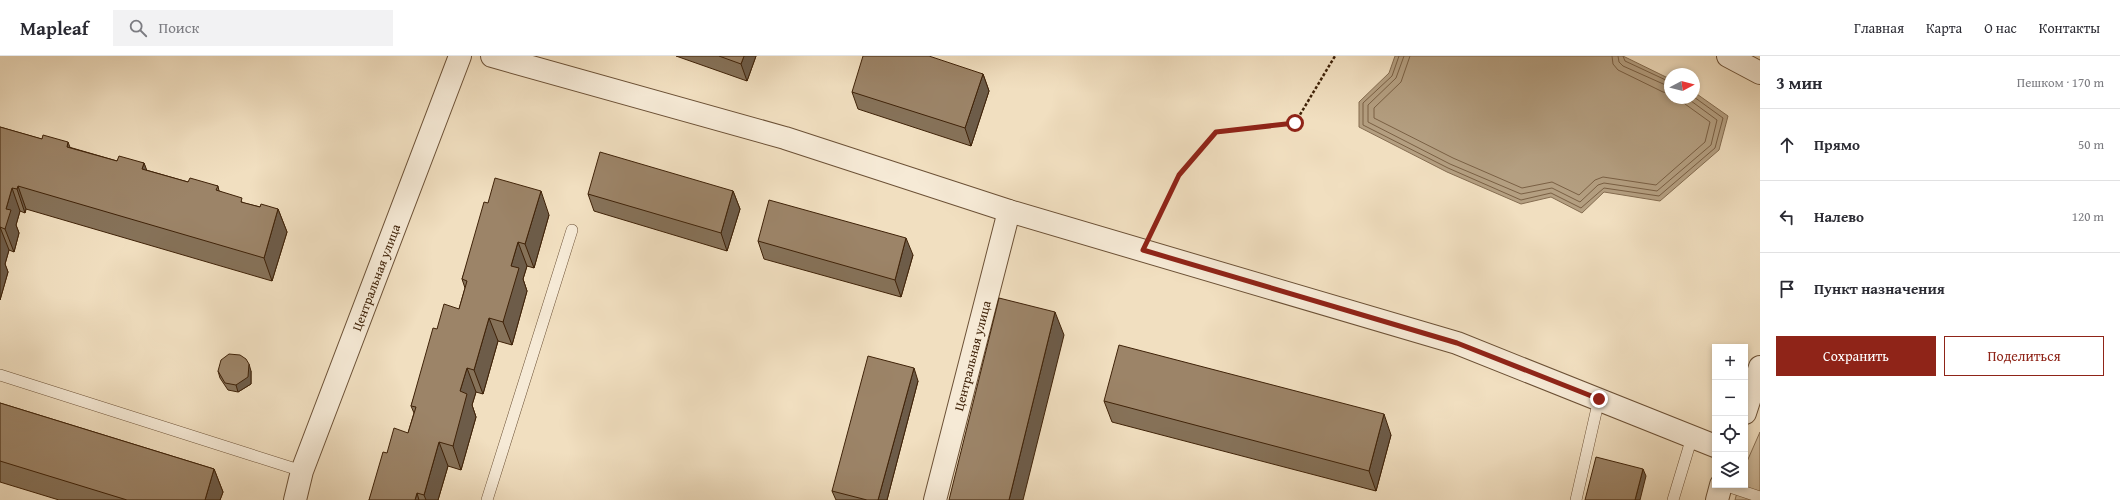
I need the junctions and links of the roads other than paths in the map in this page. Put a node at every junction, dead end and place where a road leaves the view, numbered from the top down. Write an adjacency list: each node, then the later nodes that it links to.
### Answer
1 (460, 56): 13 (street, Центральная улица)
2 (492, 56): 5 (street)
3 (1728, 56): 4 (street)
4 (1760, 74)
5 (1009, 211): 9 (street); 19 (street, Центральная улица)
6 (572, 230): 18 (lane)
7 (1760, 367): 10 (street)
8 (0, 375): 13 (lane)
9 (1599, 399): 11 (street); 20 (lane)
10 (1748, 404)
11 (1692, 437): 12 (street); 21 (lane)
12 (1712, 445)
13 (302, 471): 17 (street, Центральная улица)
14 (1722, 488): 22 (street)
15 (1732, 488): 16 (lane)
16 (1760, 497)
17 (295, 500)
18 (487, 500)
19 (935, 500)
20 (1576, 500)
21 (1672, 500)
22 (1717, 500)

